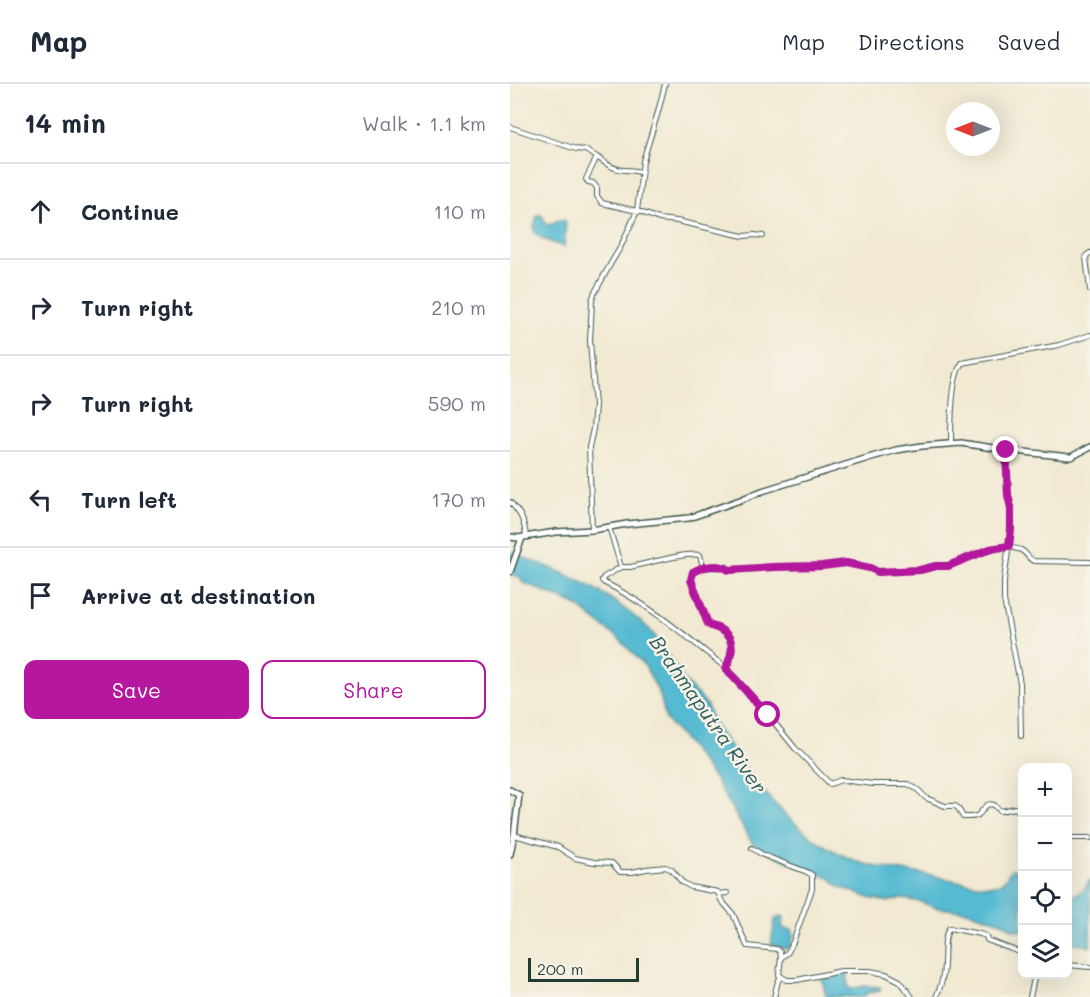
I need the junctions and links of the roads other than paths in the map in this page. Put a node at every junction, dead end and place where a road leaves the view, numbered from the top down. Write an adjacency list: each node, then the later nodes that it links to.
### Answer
1 (665, 84): 4 (street)
2 (510, 127): 3 (street)
3 (597, 157): 4 (street); 5 (street)
4 (640, 172): 5 (street)
5 (637, 211): 6 (street); 15 (street)
6 (763, 236)
7 (1090, 253): 8 (street)
8 (1090, 290)
9 (1090, 335): 10 (street)
10 (951, 443): 12 (street); 14 (street)
11 (1090, 447): 12 (street)
12 (1006, 450): 18 (street)
13 (510, 502): 17 (street)
14 (609, 527): 15 (street); 20 (street)
15 (592, 530): 17 (street)
16 (510, 537): 17 (street)
17 (524, 537): 22 (street)
18 (1009, 546): 19 (street); 21 (street); 24 (street)
19 (1090, 562)
20 (621, 567): 21 (street); 23 (street)
21 (703, 567): 23 (street)
22 (510, 572)
23 (726, 669): 26 (street)
24 (1021, 736)
25 (510, 790): 27 (street)
26 (1018, 810)
27 (514, 836): 31 (street); 33 (street)
28 (1090, 838): 29 (street)
29 (1072, 839)
30 (752, 848): 35 (street)
31 (510, 854)
32 (727, 892): 33 (street)
33 (719, 894): 35 (street)
34 (1018, 951): 42 (street)
35 (781, 957): 38 (street)
36 (1072, 965): 37 (street)
37 (1090, 967)
38 (781, 977): 40 (street); 41 (street)
39 (1034, 979): 43 (street)
40 (774, 997)
41 (912, 997)
42 (936, 997)
43 (1030, 997)

